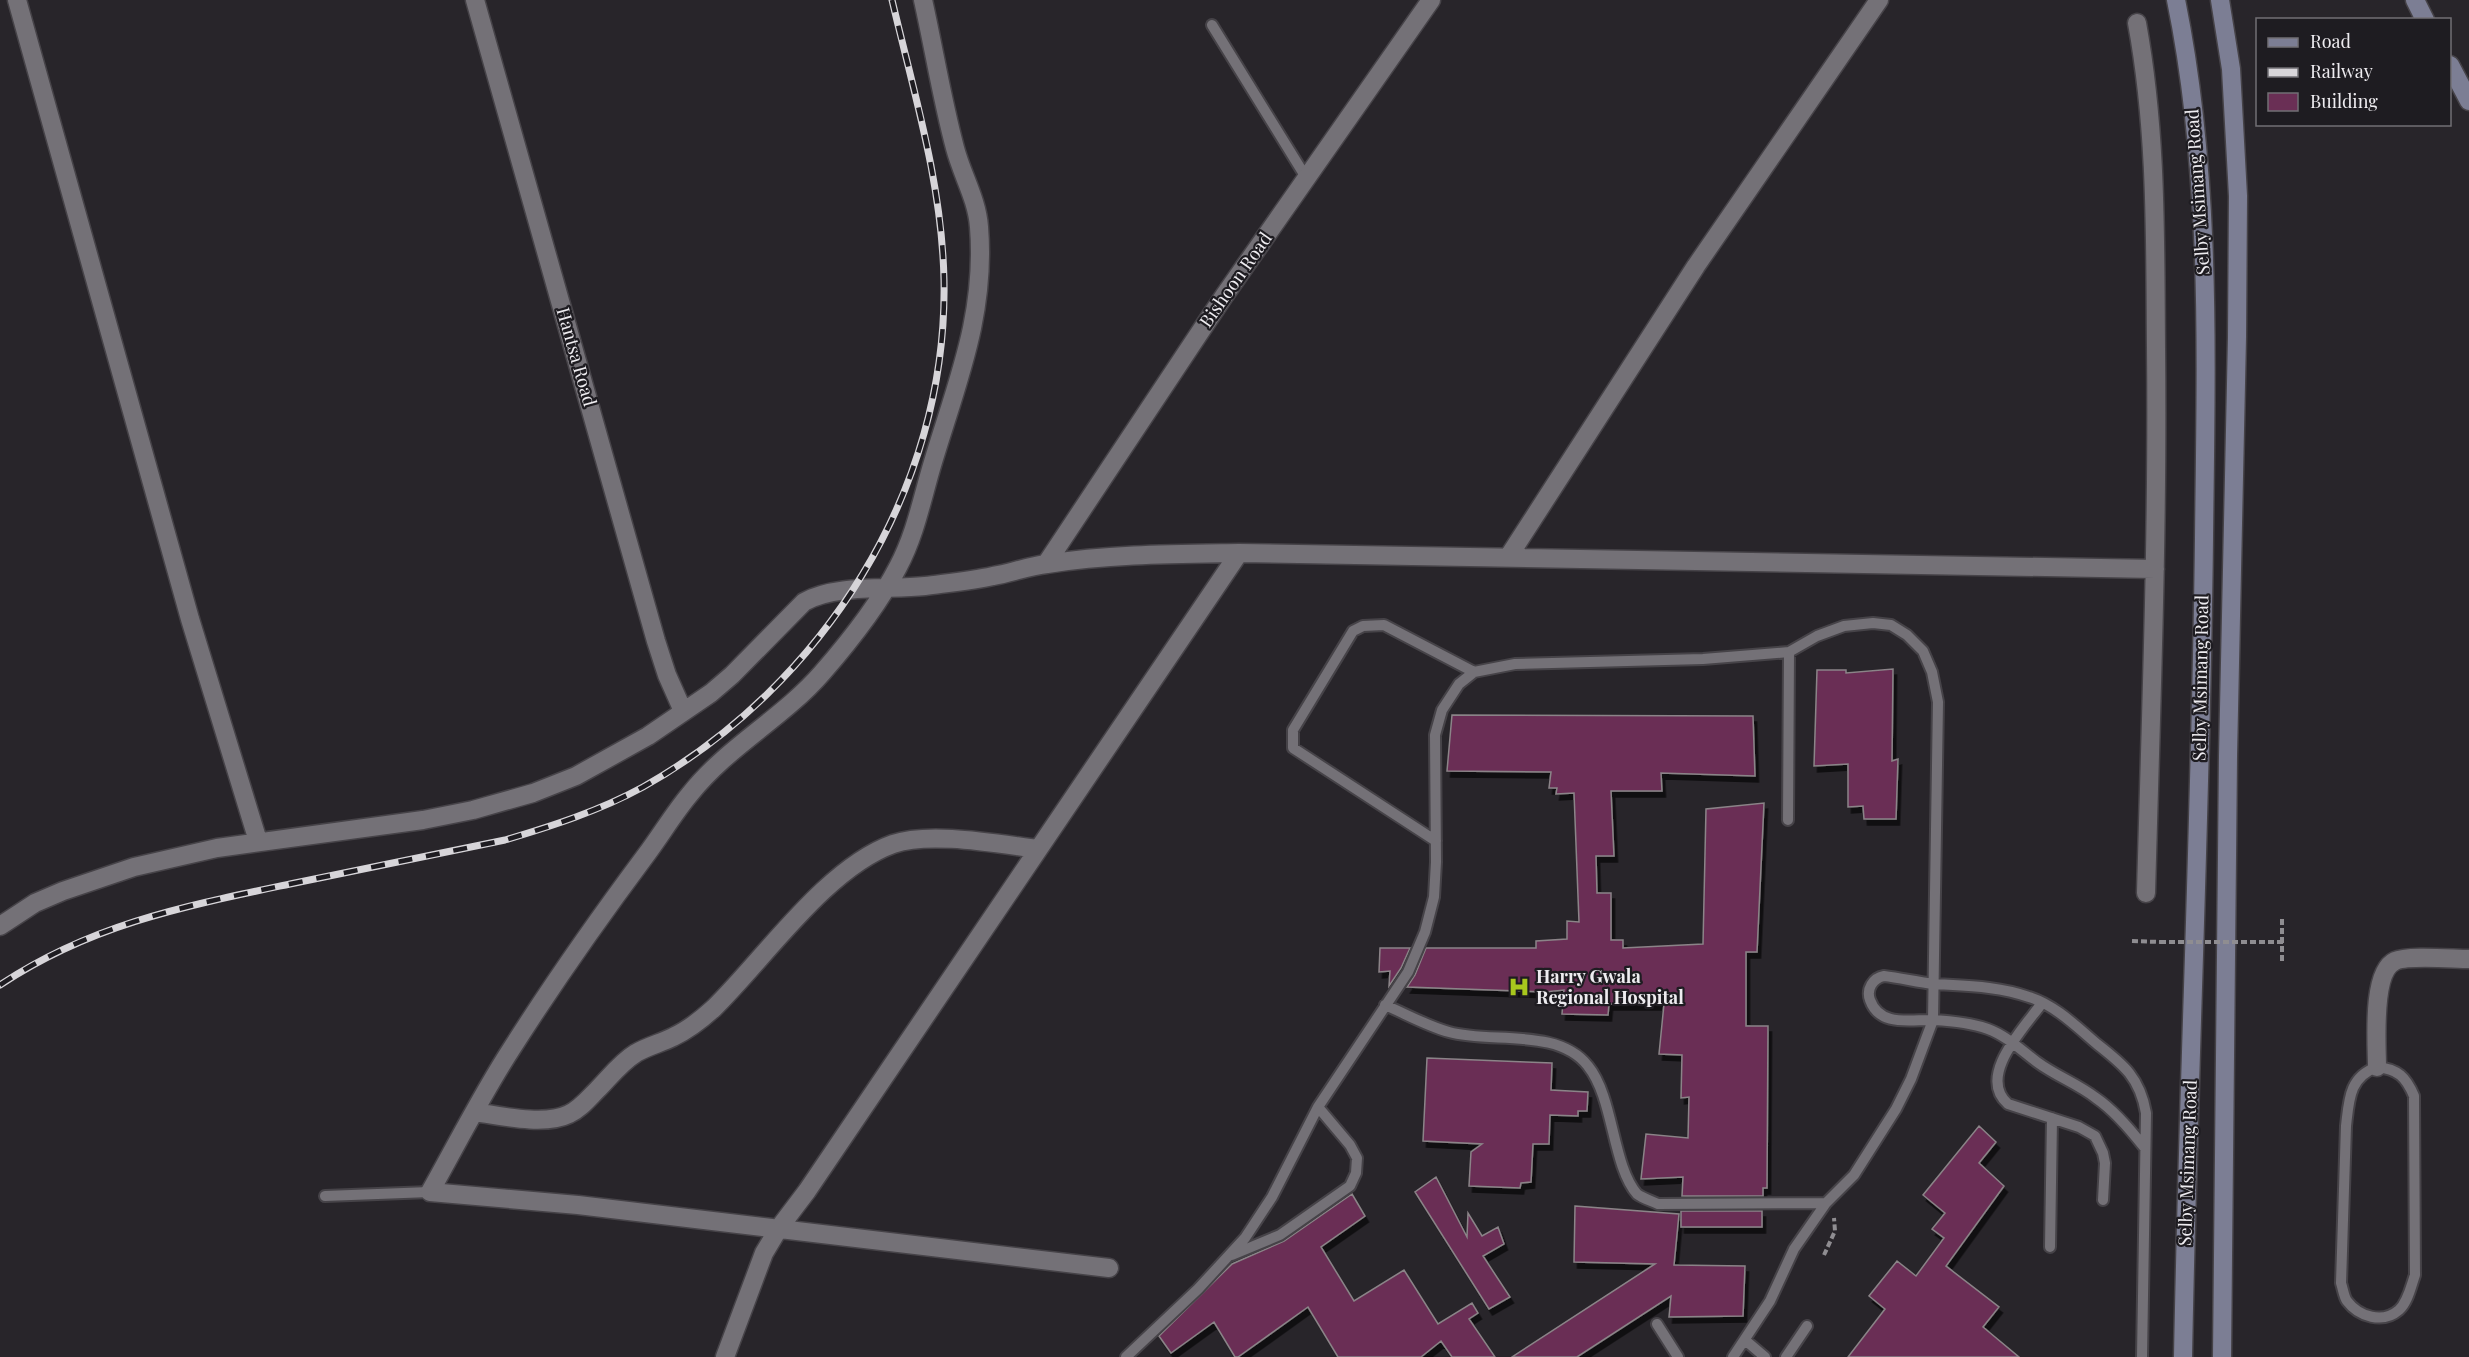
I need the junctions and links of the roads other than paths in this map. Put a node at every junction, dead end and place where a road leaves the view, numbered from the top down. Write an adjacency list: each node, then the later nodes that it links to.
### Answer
1 (17, 0): 24 (street)
2 (475, 0): 22 (street, Hantsa Road)
3 (923, 0): 19 (street)
4 (1431, 0): 14 (street, Bishoon Road)
5 (1879, 0): 16 (street)
6 (2176, 0): 58 (main road, Selby Msimang Road)
7 (2220, 0): 59 (main road, Selby Msimang Road)
8 (2415, 0): 9 (main road)
9 (2424, 18)
10 (2137, 23): 18 (street)
11 (1212, 25): 14 (lane)
12 (2451, 67): 13 (main road)
13 (2469, 101)
14 (1307, 178): 17 (street, Bishoon Road)
15 (1239, 553): 16 (street); 17 (street); 26 (street)
16 (1509, 556): 18 (street)
17 (1046, 564): 19 (street)
18 (2155, 569): 27 (street)
19 (885, 589): 22 (street); 37 (street)
20 (1789, 652): 21 (lane); 23 (lane); 30 (lane)
21 (1474, 672): 25 (lane); 25 (lane)
22 (683, 711): 24 (street)
23 (1788, 820)
24 (258, 841): 28 (street)
25 (1436, 841): 32 (lane)
26 (1038, 849): 37 (street); 44 (street)
27 (2146, 893)
28 (0, 926)
29 (2469, 959): 35 (street)
30 (1932, 983): 31 (lane); 33 (lane); 33 (lane)
31 (2042, 1003): 34 (lane); 39 (lane)
32 (1385, 1005): 36 (lane); 42 (lane)
33 (1933, 1020): 34 (lane); 42 (lane)
34 (2013, 1044): 38 (lane); 39 (lane)
35 (2377, 1067): 35 (lane)
36 (1318, 1107): 46 (lane); 46 (lane)
37 (475, 1112): 40 (street)
38 (2052, 1118): 43 (lane); 45 (lane)
39 (2144, 1147): 57 (lane)
40 (430, 1192): 41 (lane); 44 (street)
41 (324, 1196)
42 (1829, 1199): 50 (lane)
43 (2103, 1200)
44 (779, 1228): 47 (street); 51 (street)
45 (2050, 1247)
46 (1227, 1258): 52 (lane)
47 (1109, 1268)
48 (1657, 1324): 53 (lane)
49 (1807, 1326): 56 (lane)
50 (1745, 1340): 54 (lane); 55 (lane)
51 (725, 1357)
52 (1125, 1357)
53 (1678, 1357)
54 (1733, 1357)
55 (1765, 1357)
56 (1786, 1357)
57 (2142, 1357)
58 (2183, 1357)
59 (2222, 1357)

